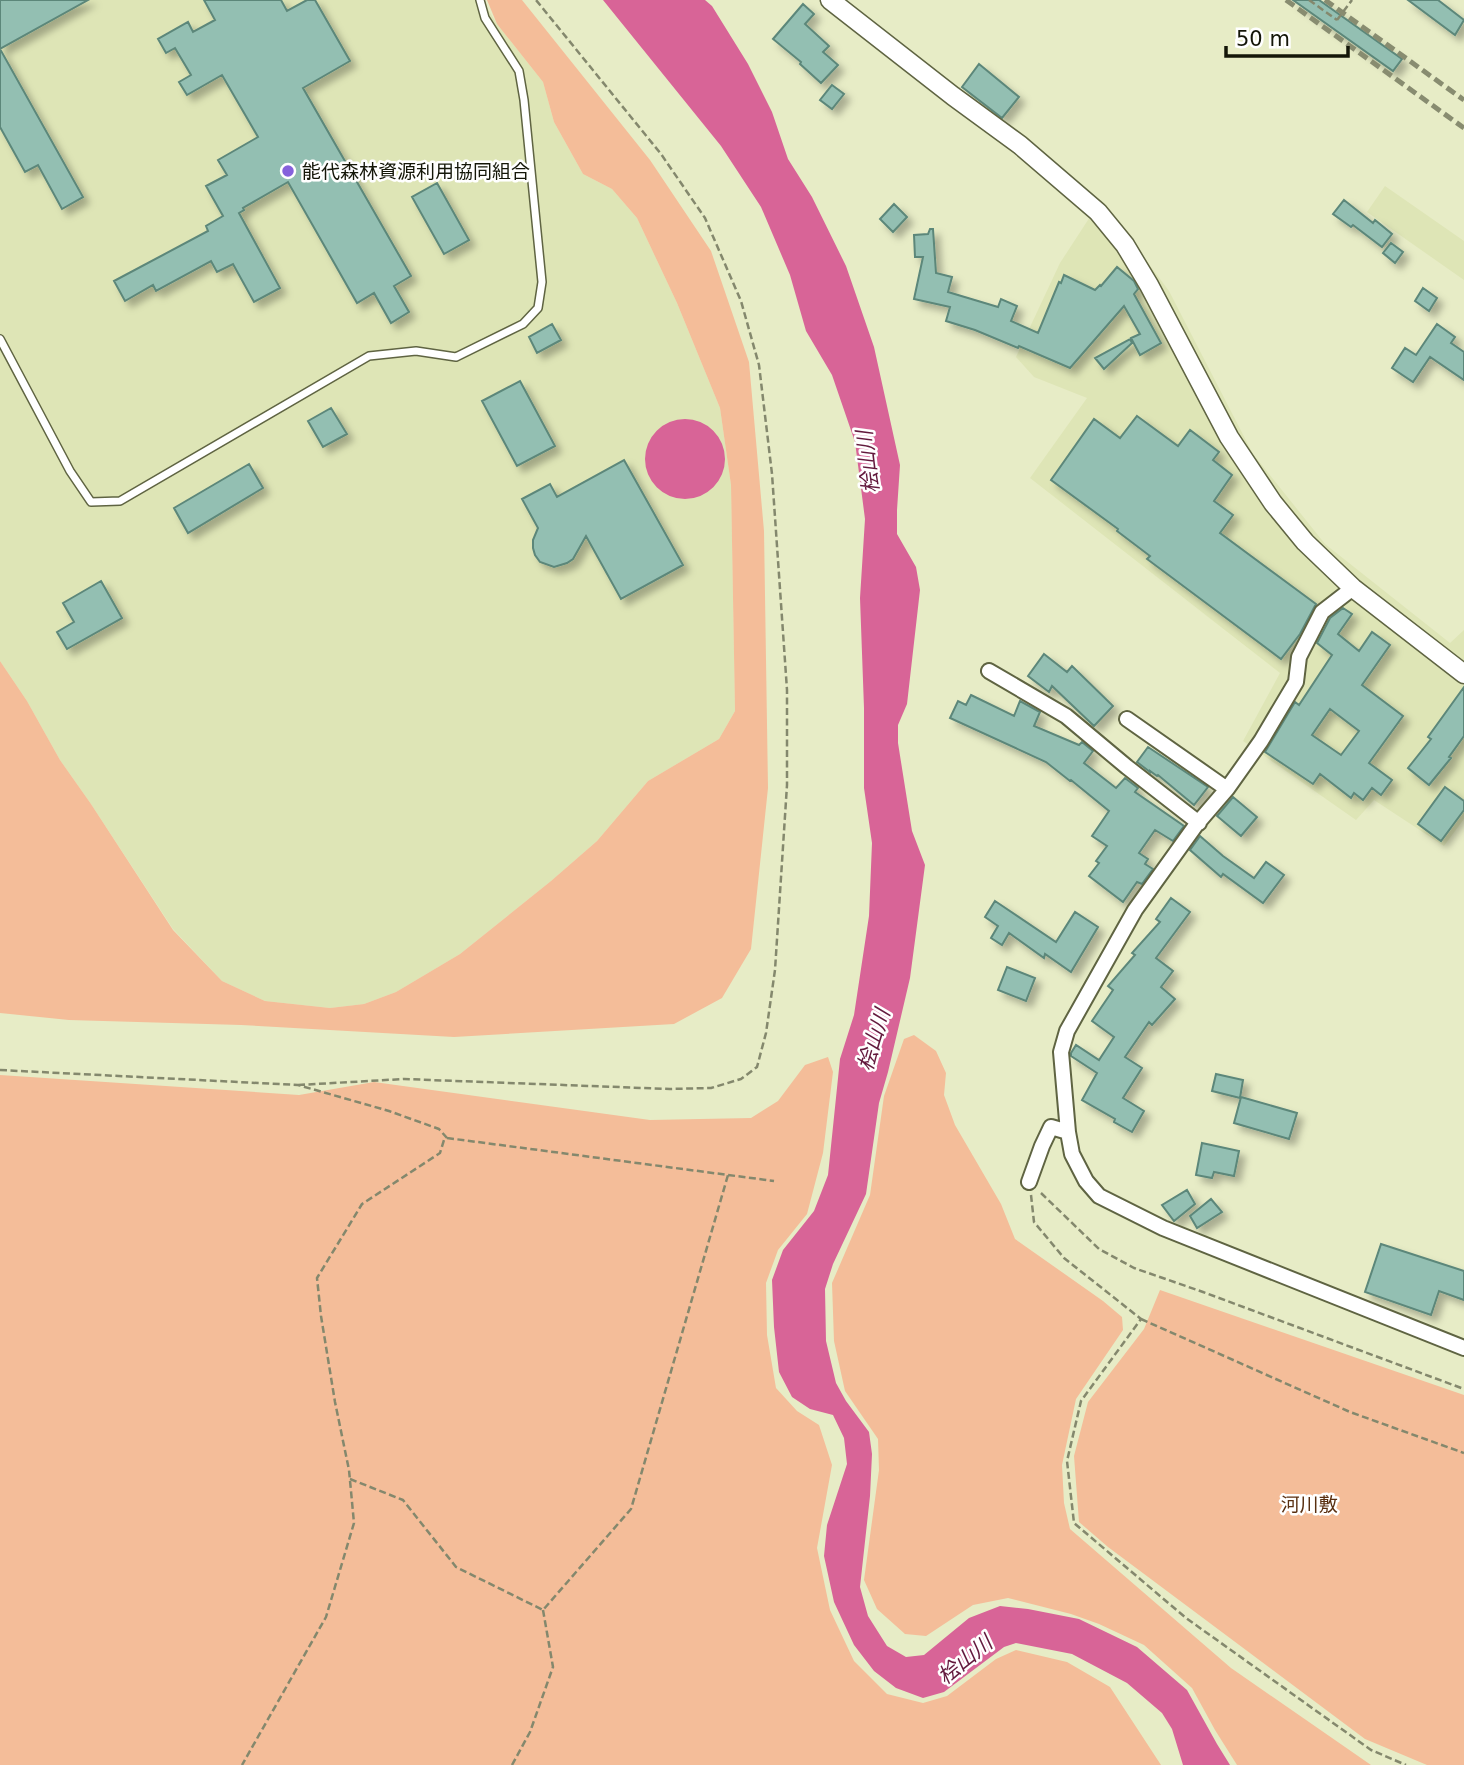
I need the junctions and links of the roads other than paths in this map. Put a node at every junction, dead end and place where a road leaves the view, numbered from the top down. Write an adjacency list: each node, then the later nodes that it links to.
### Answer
1 (480, 0): 3 (lane)
2 (830, 0): 4 (street)
3 (0, 339)
4 (1353, 588): 6 (street); 8 (street)
5 (989, 671): 9 (street)
6 (1464, 674)
7 (1127, 719): 8 (street)
8 (1227, 789): 9 (street)
9 (1199, 823): 10 (street)
10 (1068, 1132): 11 (street); 12 (street)
11 (1029, 1182)
12 (1464, 1348)

